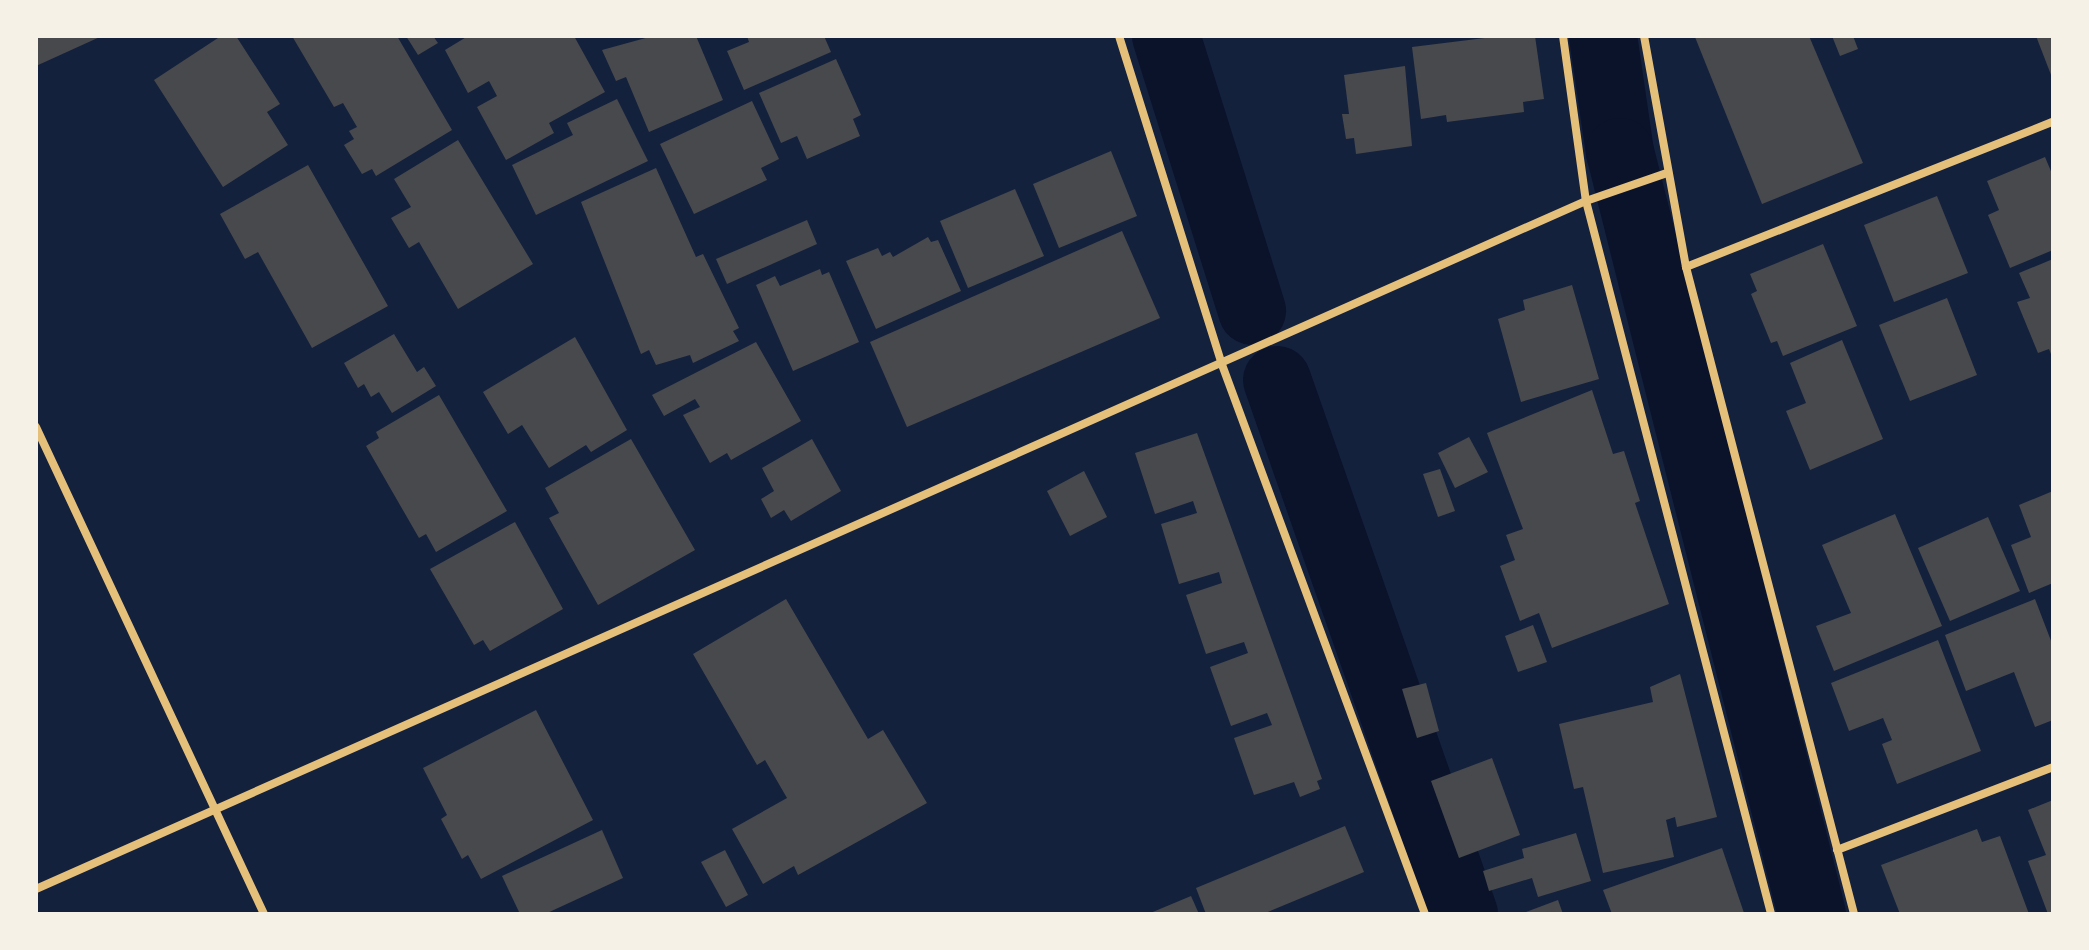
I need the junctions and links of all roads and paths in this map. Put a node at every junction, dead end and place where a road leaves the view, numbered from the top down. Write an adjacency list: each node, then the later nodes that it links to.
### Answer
1 (1119, 36): 8 (street)
2 (1563, 36): 6 (street)
3 (1644, 36): 5 (street)
4 (2053, 122): 7 (street)
5 (1667, 173): 6 (street); 7 (street)
6 (1586, 201): 8 (street); 16 (street)
7 (1686, 267): 12 (street)
8 (1221, 362): 11 (street); 15 (street)
9 (36, 427): 11 (street)
10 (2053, 767): 12 (street)
11 (215, 810): 13 (street); 14 (street)
12 (1837, 850): 17 (street)
13 (36, 889)
14 (264, 914)
15 (1425, 914)
16 (1771, 914)
17 (1854, 914)

